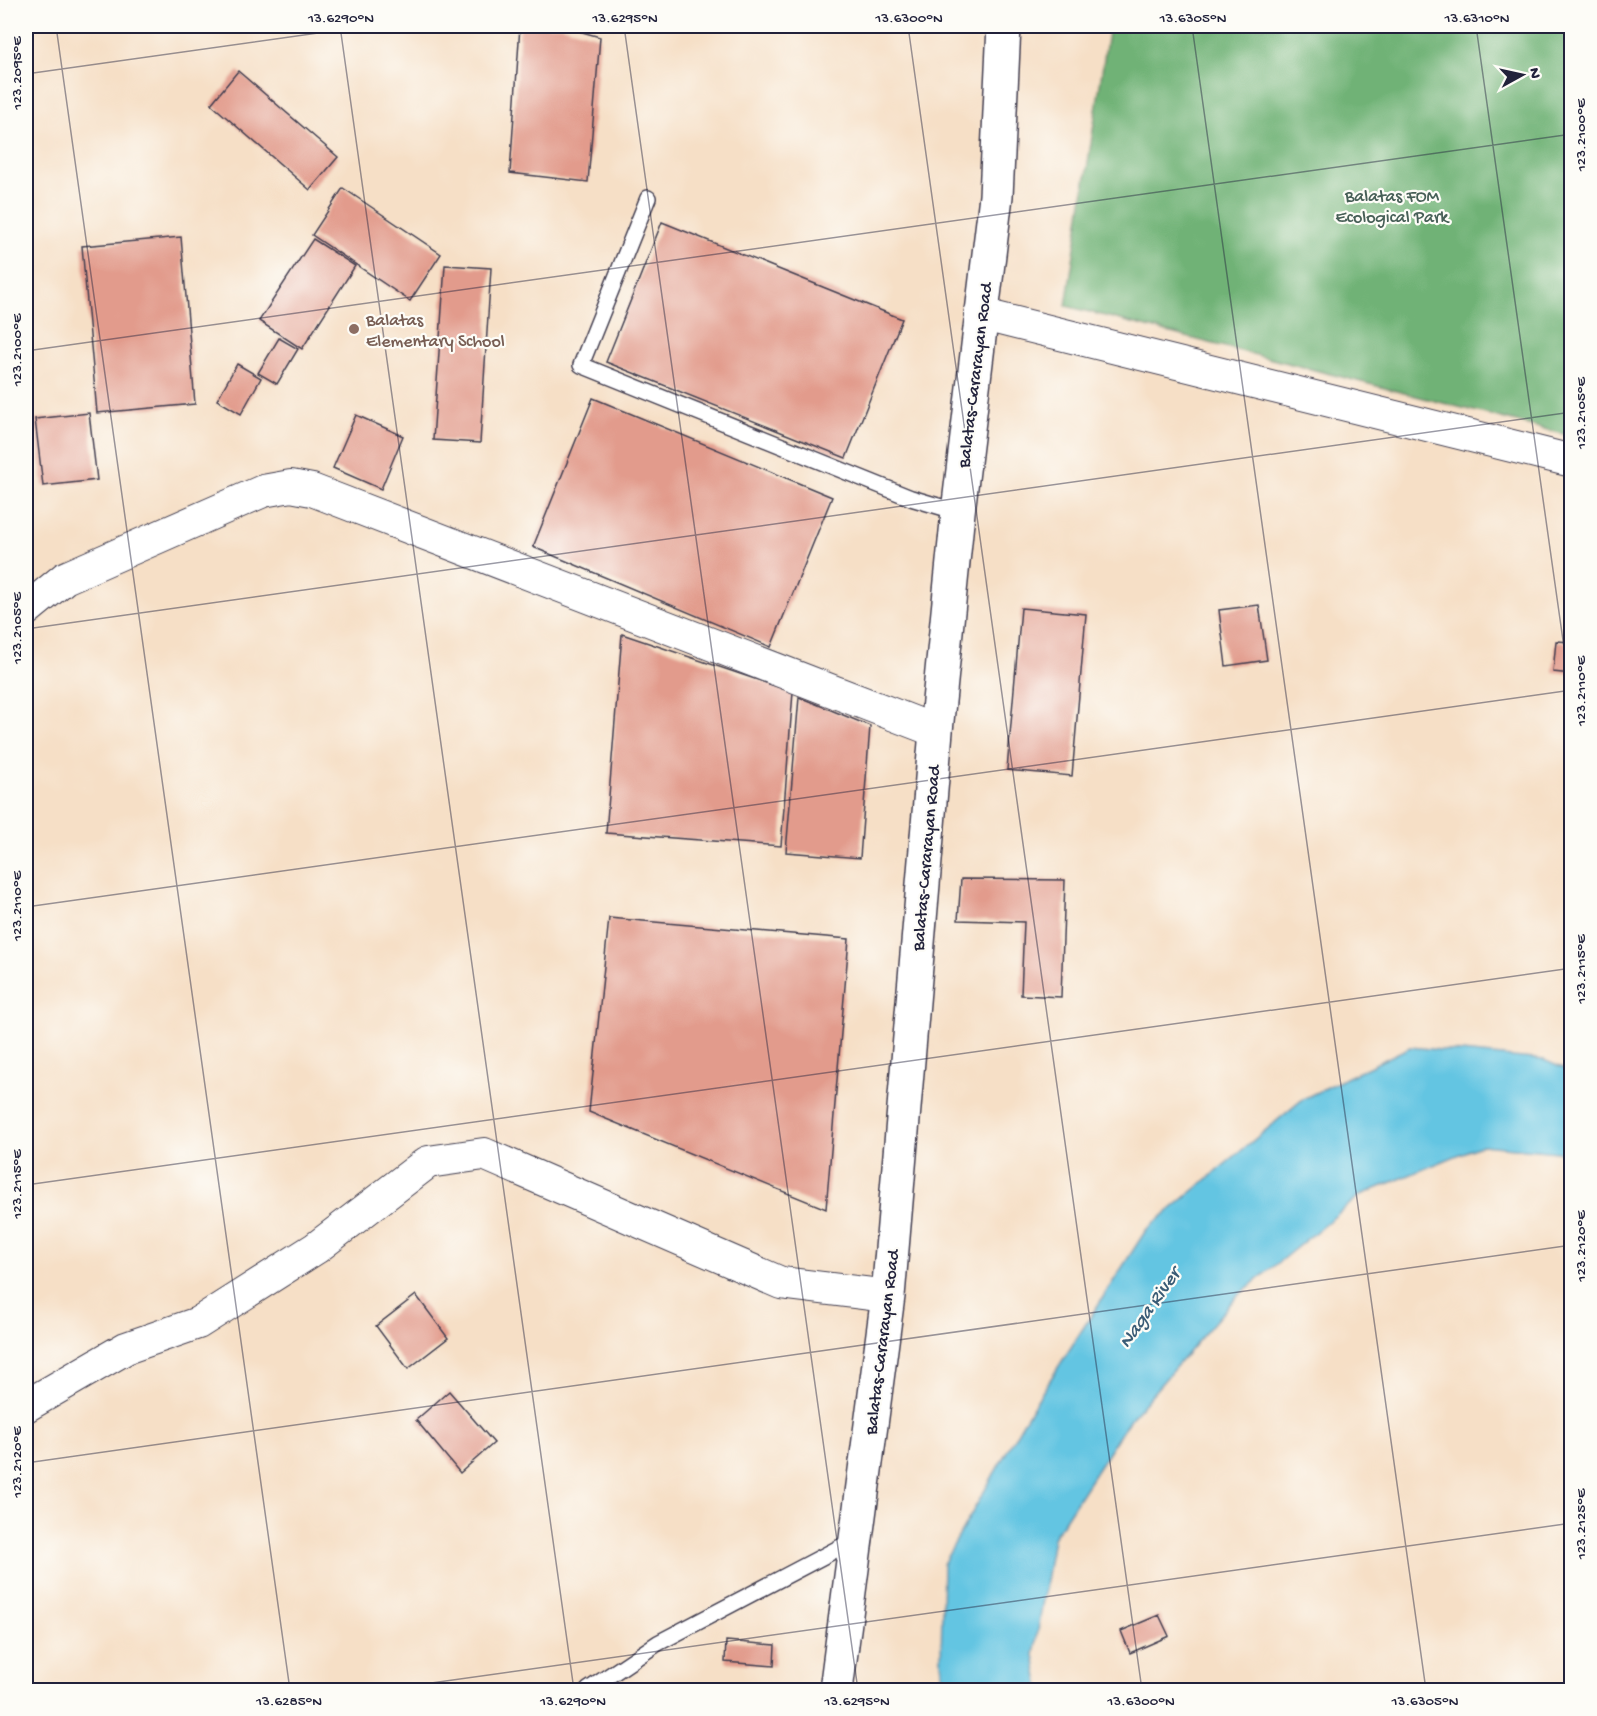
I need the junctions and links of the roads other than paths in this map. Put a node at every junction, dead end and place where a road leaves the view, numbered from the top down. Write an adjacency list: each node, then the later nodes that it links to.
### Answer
1 (1004, 26): 3 (main road, Balatas-Cararayan Road)
2 (648, 198): 5 (lane)
3 (980, 314): 4 (street); 5 (main road, Balatas-Cararayan Road)
4 (1572, 461)
5 (958, 512): 7 (main road, Balatas-Cararayan Road)
6 (26, 610): 7 (street)
7 (936, 731): 8 (main road, Balatas-Cararayan Road)
8 (888, 1296): 9 (street); 10 (main road, Balatas-Cararayan Road)
9 (26, 1406)
10 (856, 1539): 11 (lane); 12 (main road, Balatas-Cararayan Road)
11 (588, 1690)
12 (837, 1690)

